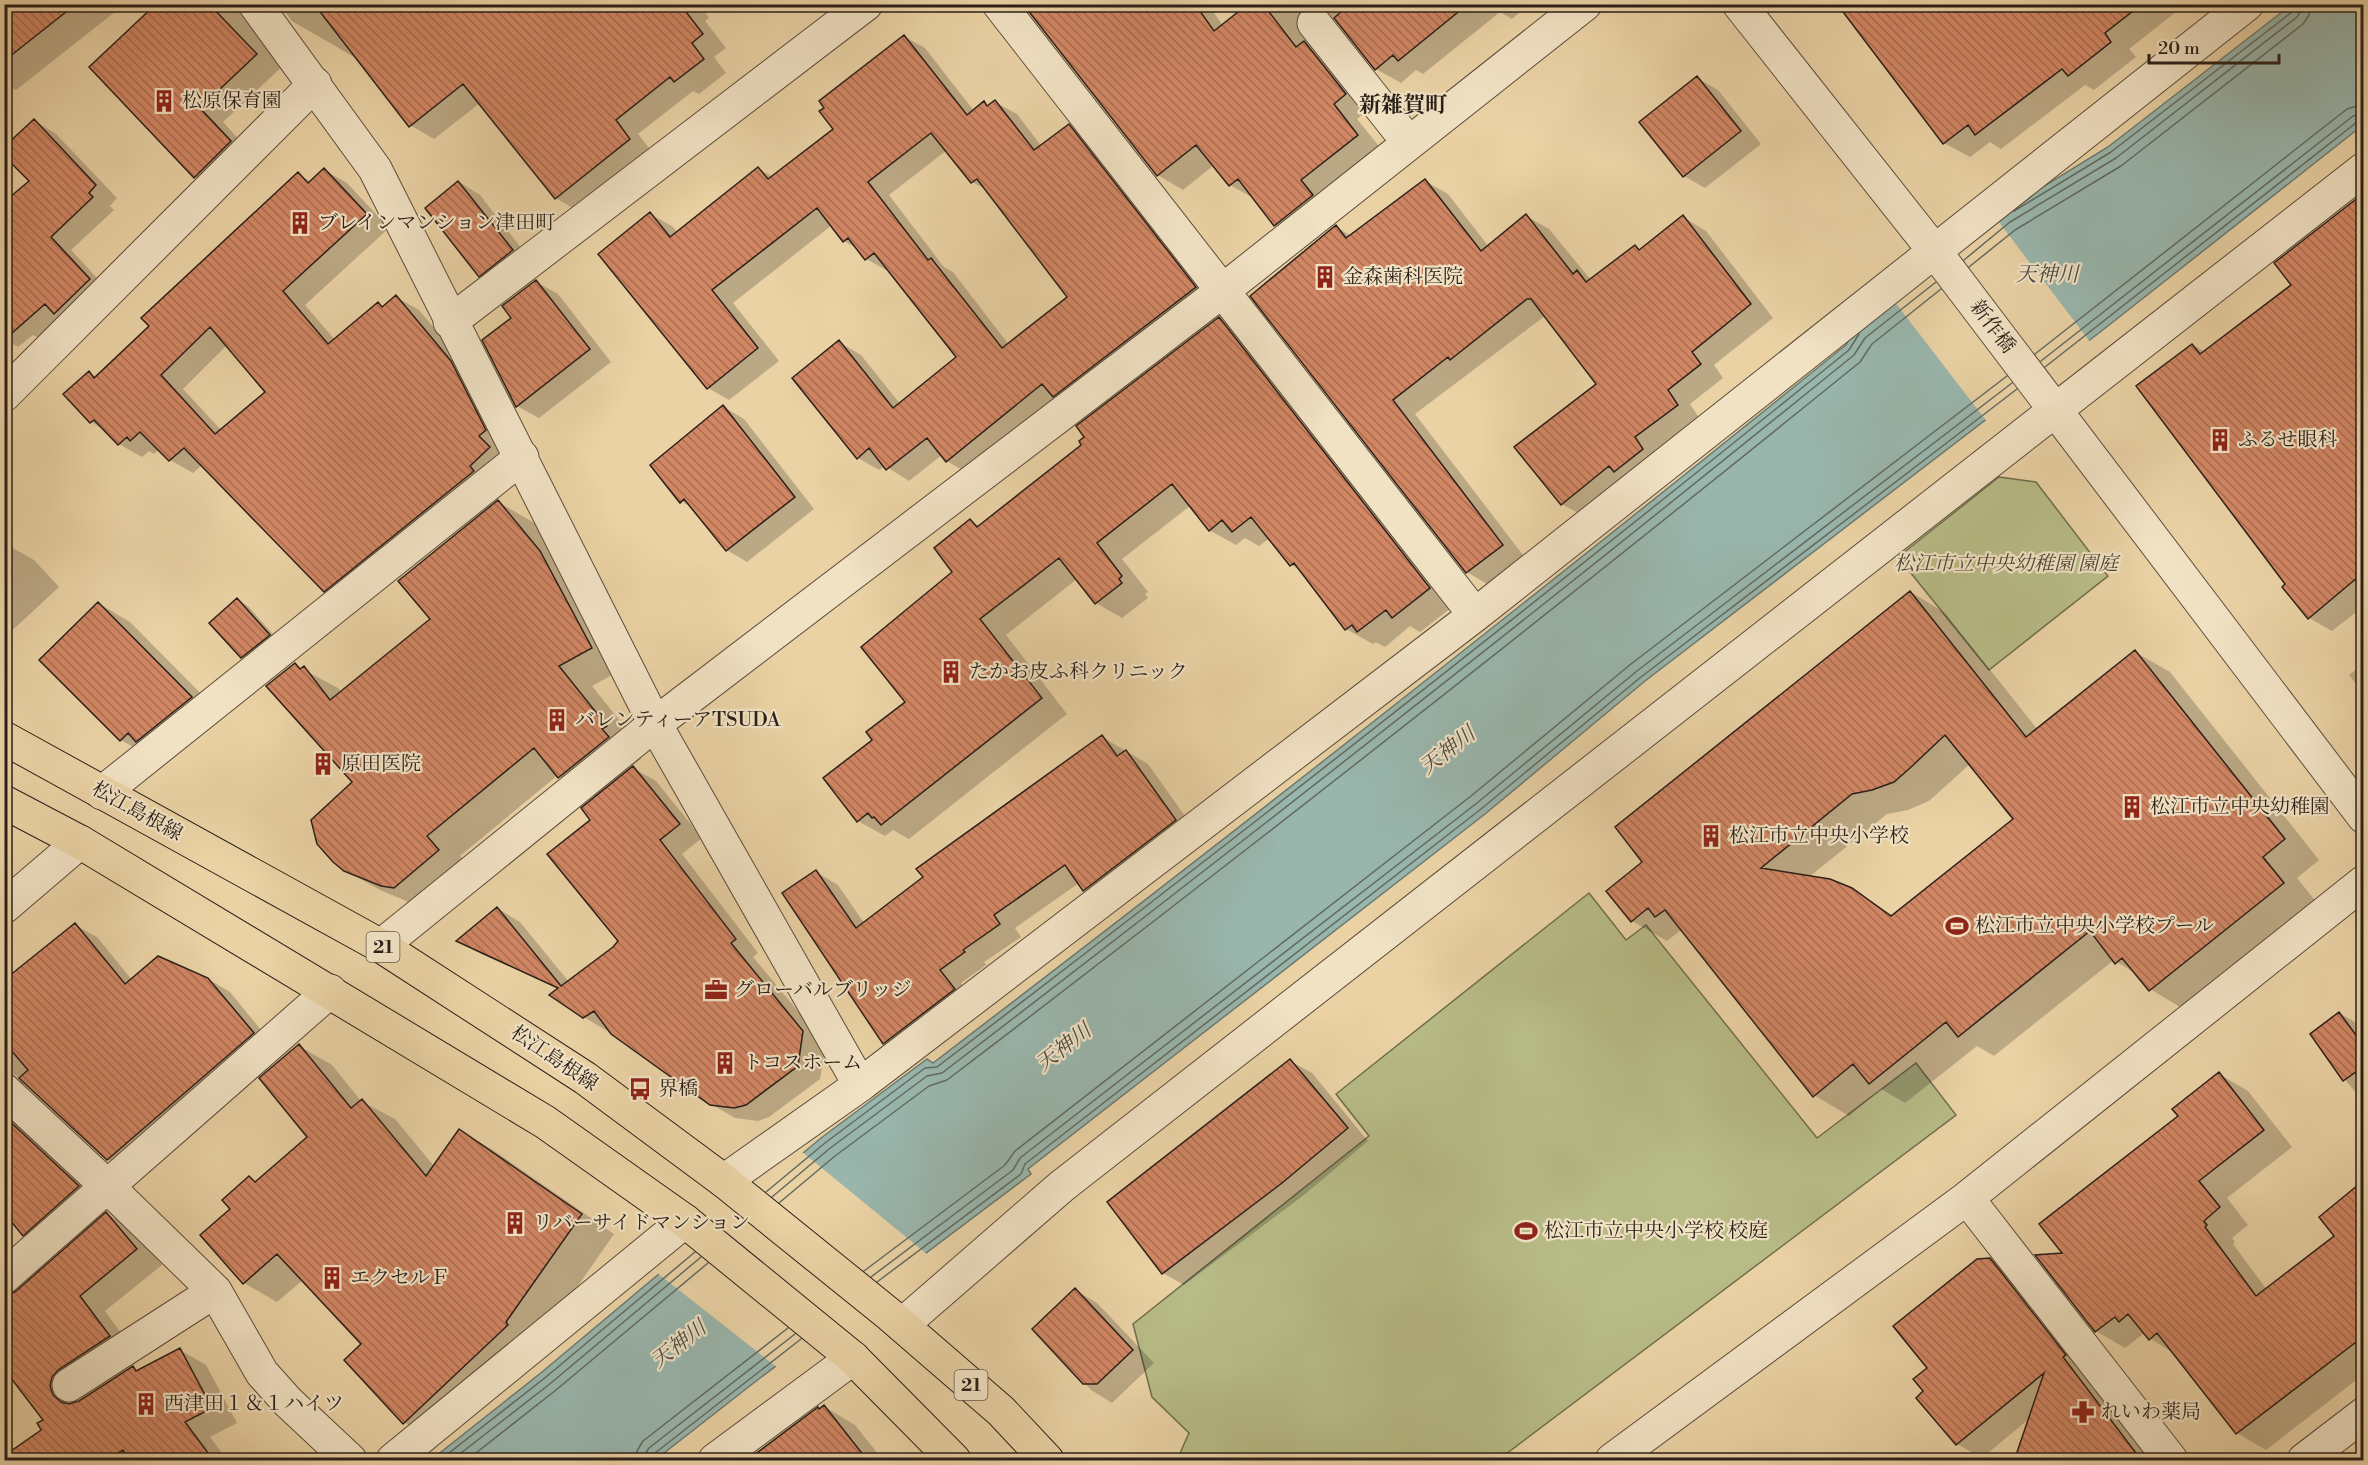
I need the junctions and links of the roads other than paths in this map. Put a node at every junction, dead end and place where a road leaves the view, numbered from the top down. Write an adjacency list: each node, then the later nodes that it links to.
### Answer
1 (255, 4): 8 (street)
2 (866, 4): 13 (street)
3 (999, 4): 12 (street)
4 (1585, 4): 9 (street)
5 (1739, 4): 11 (street, 新作橋)
6 (2247, 4): 11 (street)
7 (1314, 24): 9 (street)
8 (315, 84): 13 (street); 14 (street)
9 (1409, 143): 12 (street)
10 (2364, 169): 15 (street)
11 (1935, 252): 15 (street, 新作橋); 17 (street)
12 (1221, 292): 17 (street); 18 (street)
13 (450, 322): 16 (street)
14 (4, 395)
15 (2052, 405): 22 (street, 新作橋); 36 (street)
16 (522, 457): 18 (street); 20 (street)
17 (1475, 615): 28 (street)
18 (655, 724): 26 (street); 28 (street)
19 (4, 738): 20 (main road, 松江島根線 / 21)
20 (102, 793): 26 (main road, 松江島根線 / 21)
21 (4, 802): 23 (main road)
22 (2364, 817)
23 (80, 842): 25 (street); 27 (main road)
24 (2364, 882): 32 (street)
25 (4, 907)
26 (381, 946): 31 (main road, 松江島根線 / 21)
27 (330, 991): 30 (street); 33 (main road)
28 (860, 1085): 31 (street)
29 (4, 1090): 30 (street)
30 (108, 1187): 34 (street); 35 (street)
31 (732, 1187): 36 (main road, 松江島根線 / 21)
32 (1967, 1198): 45 (street); 46 (street)
33 (690, 1225): 37 (main road); 41 (street)
34 (4, 1277)
35 (215, 1292): 38 (street); 40 (street)
36 (896, 1320): 44 (main road, 松江島根線 / 21)
37 (848, 1354): 42 (street); 43 (main road)
38 (69, 1385)
39 (2364, 1414): 47 (street)
40 (350, 1461)
41 (393, 1461)
42 (715, 1461)
43 (954, 1461)
44 (1047, 1461)
45 (1612, 1461)
46 (2171, 1461)
47 (2304, 1461)

